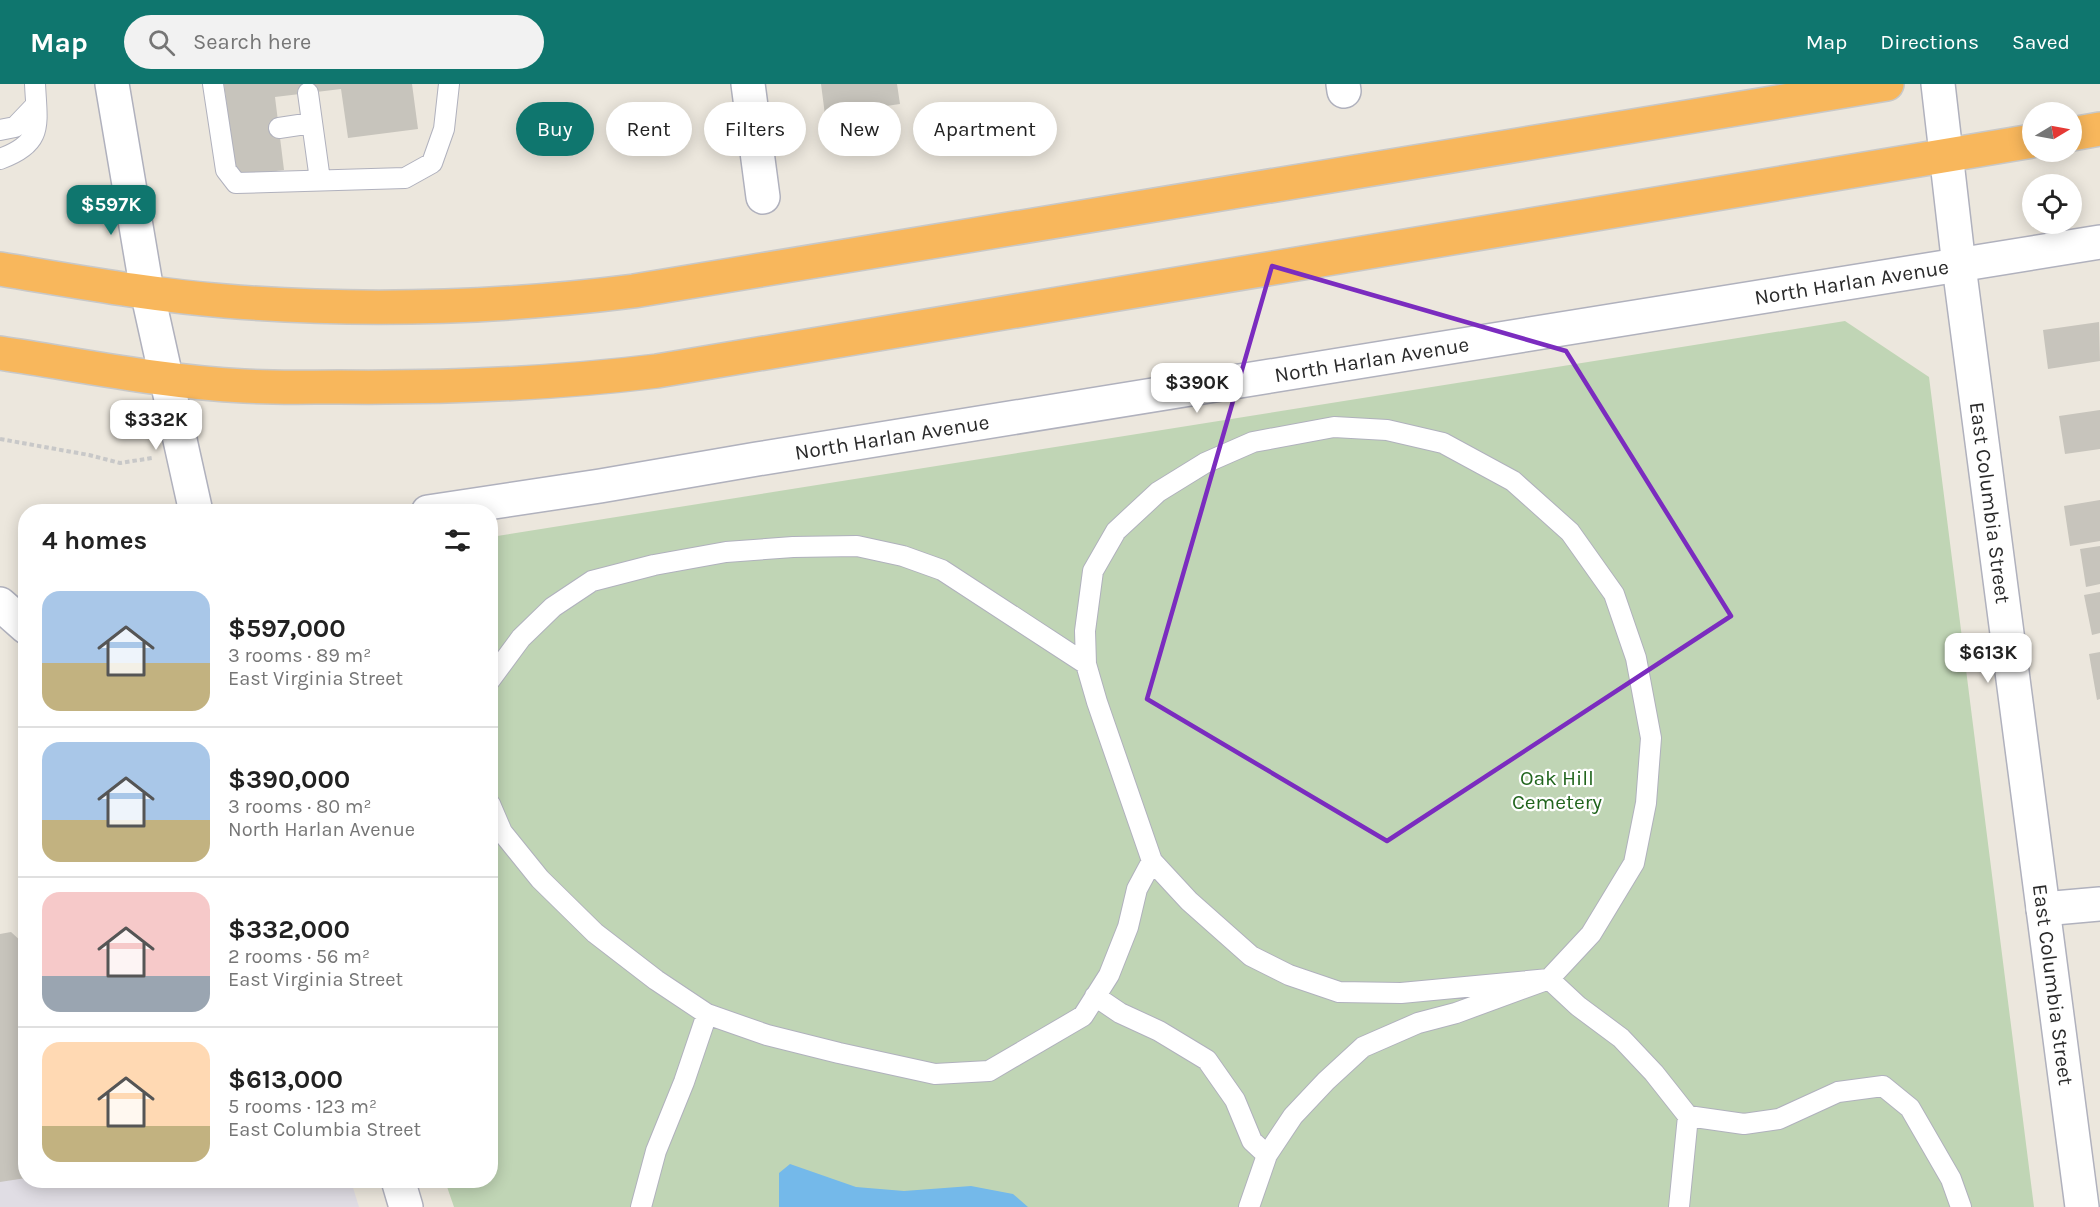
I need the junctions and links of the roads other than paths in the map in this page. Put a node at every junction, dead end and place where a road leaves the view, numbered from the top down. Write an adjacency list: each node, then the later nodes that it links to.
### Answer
1 (35, 84): 9 (lane)
2 (112, 84): 23 (street)
3 (449, 84): 18 (lane)
4 (748, 84): 19 (street)
5 (1887, 84): 23 (highway)
6 (1938, 84): 16 (street, East Columbia Street)
7 (217, 91): 18 (lane)
8 (308, 93): 10 (lane)
9 (36, 105): 13 (lane); 17 (lane)
10 (312, 123): 11 (lane); 18 (lane)
11 (279, 128)
12 (2100, 129): 14 (highway)
13 (0, 130)
14 (2082, 132)
15 (2022, 143): 16 (highway)
16 (1946, 155): 21 (street, East Columbia Street); 25 (highway)
17 (0, 159)
18 (320, 180)
19 (763, 196)
20 (2100, 243): 21 (street, North Harlan Avenue)
21 (1959, 266): 27 (street, North Harlan Avenue); 35 (street, East Columbia Street)
22 (0, 269): 23 (highway)
23 (147, 291): 25 (street)
24 (0, 352): 25 (highway)
25 (165, 379): 26 (street)
26 (194, 504)
27 (481, 504)
28 (0, 604): 29 (street)
29 (18, 620)
30 (1086, 664): 31 (lane); 33 (lane); 36 (lane)
31 (498, 670)
32 (498, 823): 38 (lane)
33 (1152, 861): 36 (lane); 37 (lane)
34 (2100, 904): 35 (street)
35 (2043, 909): 47 (street, East Columbia Street)
36 (1549, 979): 39 (lane); 40 (lane)
37 (1095, 996): 38 (lane); 40 (lane)
38 (707, 1014): 43 (lane)
39 (1688, 1116): 45 (lane); 46 (lane)
40 (1267, 1155): 44 (lane)
41 (400, 1188): 42 (street)
42 (406, 1207)
43 (641, 1207)
44 (1249, 1207)
45 (1679, 1207)
46 (1961, 1207)
47 (2082, 1207)

